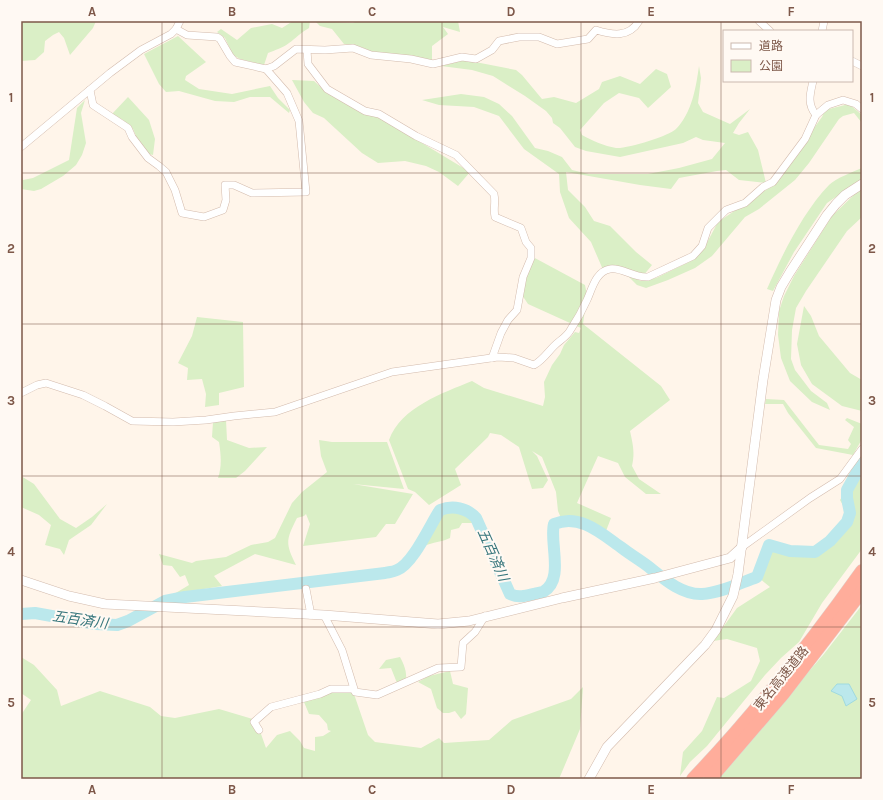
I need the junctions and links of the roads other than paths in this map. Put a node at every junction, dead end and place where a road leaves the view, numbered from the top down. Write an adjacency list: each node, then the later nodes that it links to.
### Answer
1 (180, 21): 4 (street)
2 (639, 21): 6 (street)
3 (759, 21): 5 (street)
4 (176, 29): 9 (street); 11 (street)
5 (769, 30)
6 (307, 50): 9 (street); 16 (street)
7 (853, 62): 8 (street)
8 (862, 66)
9 (266, 69): 11 (street)
10 (812, 82): 13 (street)
11 (90, 90): 14 (street)
12 (862, 109): 13 (street)
13 (816, 115): 16 (street)
14 (22, 146)
15 (862, 184): 19 (street)
16 (492, 358): 17 (street)
17 (21, 392)
18 (862, 449): 19 (street)
19 (742, 547): 26 (street); 29 (street)
20 (862, 571): 30 (highway, 東名高速道路)
21 (21, 580): 24 (street)
22 (306, 589): 24 (street)
23 (862, 591): 31 (highway, 東名高速道路)
24 (311, 615): 25 (street)
25 (324, 615): 26 (street); 27 (street)
26 (485, 616): 27 (street)
27 (353, 689): 28 (street)
28 (259, 730)
29 (589, 779)
30 (693, 779)
31 (710, 779)

